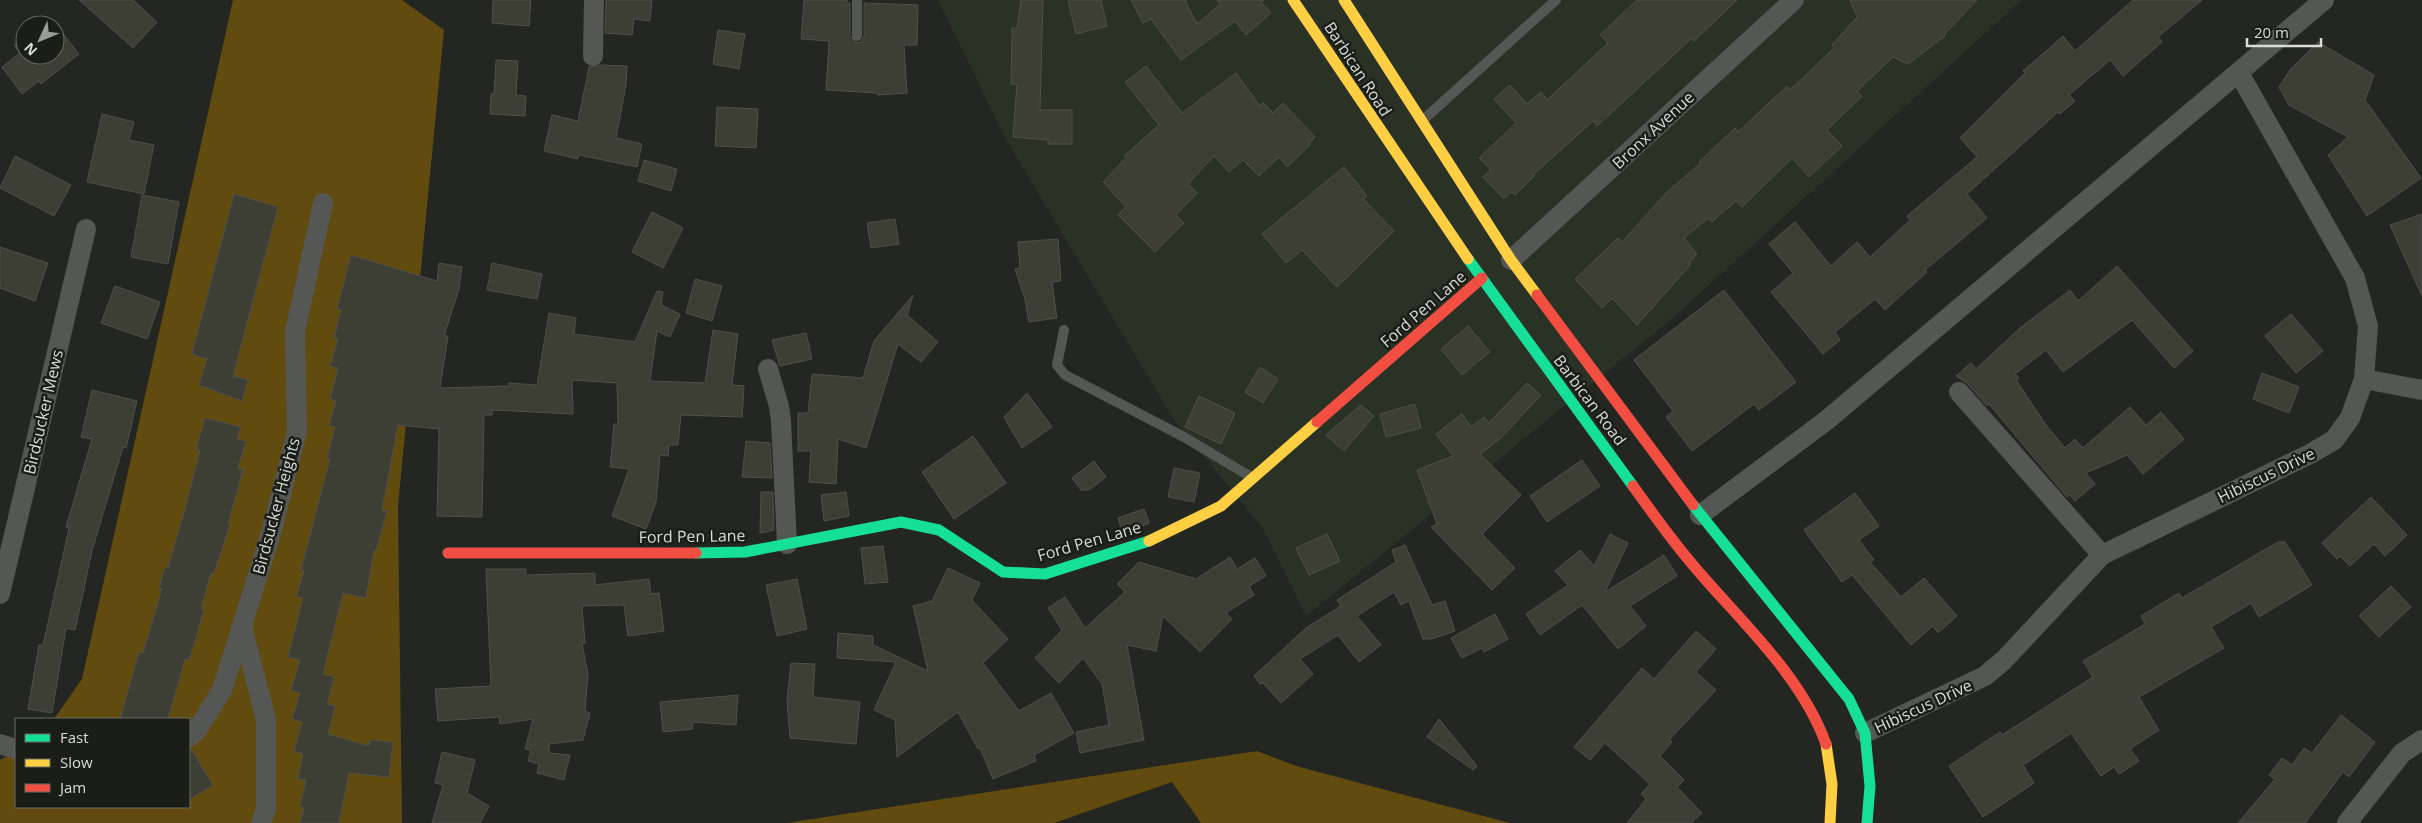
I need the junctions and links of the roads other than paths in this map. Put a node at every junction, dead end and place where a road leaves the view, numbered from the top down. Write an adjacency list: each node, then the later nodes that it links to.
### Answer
1 (594, 0): 9 (street)
2 (857, 0): 8 (lane)
3 (1293, 0): 15 (main road, Barbican Road)
4 (1344, 0): 11 (main road, Barbican Road)
5 (1556, 0): 11 (lane)
6 (1794, 0): 14 (street, Bronx Avenue)
7 (2324, 0): 10 (street)
8 (858, 36)
9 (593, 56)
10 (2239, 73): 18 (street, Hibiscus Drive); 22 (street)
11 (1422, 122): 14 (main road, Barbican Road)
12 (323, 202): 27 (street, Birdsucker Heights)
13 (86, 229): 26 (street, Birdsucker Mews)
14 (1511, 260): 22 (main road, Barbican Road)
15 (1482, 278): 21 (main road, Ford Pen Lane); 34 (main road, Barbican Road)
16 (1064, 330): 21 (lane)
17 (768, 369): 23 (street)
18 (2364, 379): 19 (street); 25 (street, Hibiscus Drive)
19 (2422, 390)
20 (1959, 392): 25 (street)
21 (1254, 479): 23 (main road, Ford Pen Lane)
22 (1700, 516): 28 (main road, Barbican Road)
23 (788, 544): 24 (main road, Ford Pen Lane)
24 (448, 553)
25 (2102, 555): 28 (street, Hibiscus Drive)
26 (0, 594)
27 (242, 626): 29 (street, Birdsucker Heights); 33 (street)
28 (1865, 734): 35 (main road, Barbican Road)
29 (190, 735)
30 (2422, 740): 36 (street)
31 (0, 744): 32 (street)
32 (15, 750)
33 (261, 823)
34 (1830, 823)
35 (1868, 823)
36 (2347, 823)

